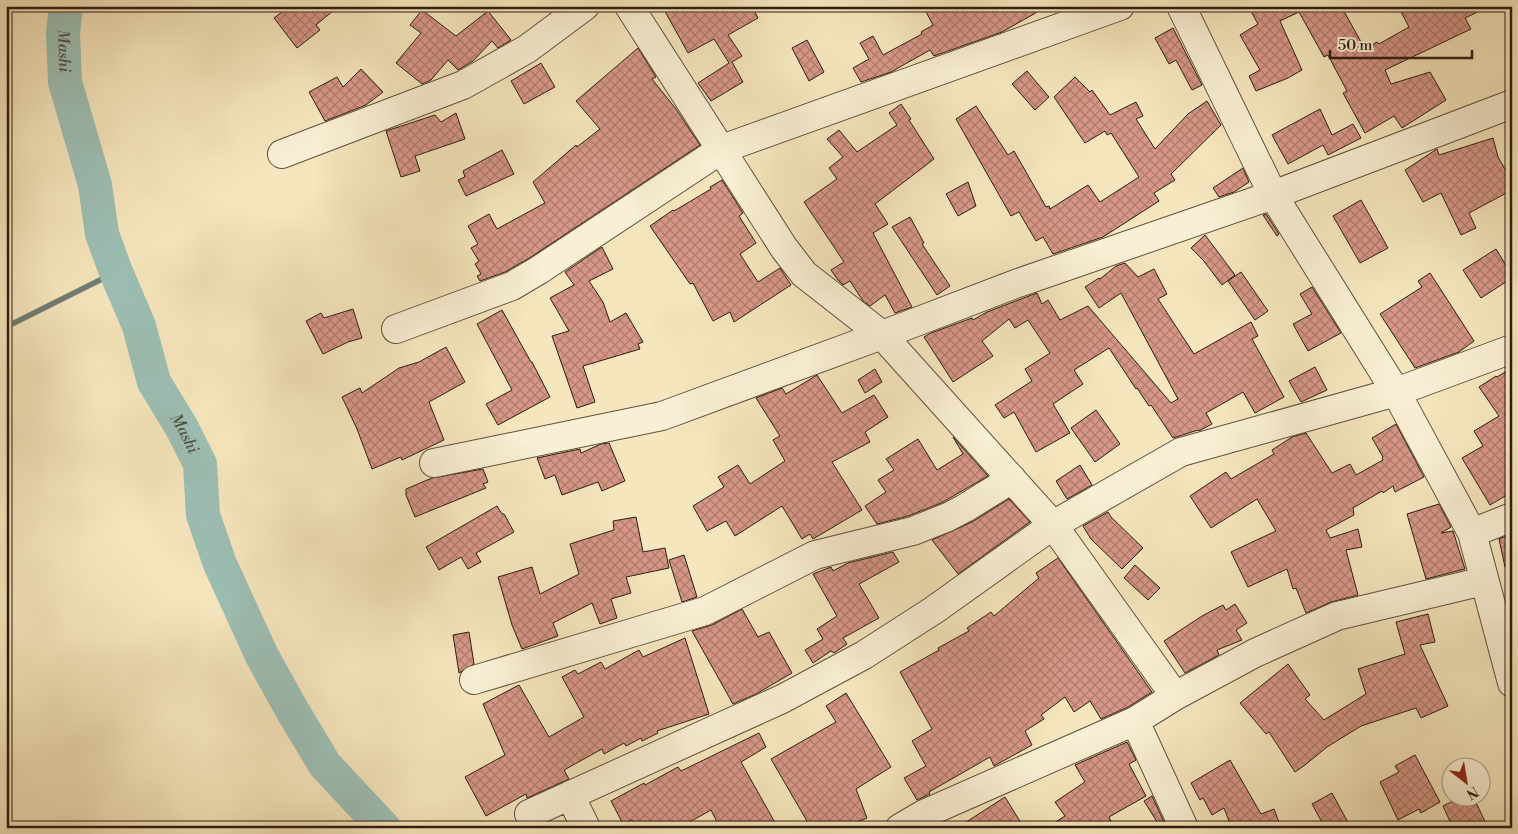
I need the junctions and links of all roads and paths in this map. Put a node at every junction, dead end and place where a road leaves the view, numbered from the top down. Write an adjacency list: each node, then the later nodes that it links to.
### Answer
1 (585, 6): 7 (street)
2 (629, 6): 6 (street)
3 (1120, 6): 6 (street)
4 (1183, 7): 8 (street)
5 (1512, 104): 8 (street)
6 (722, 149): 9 (street); 10 (street)
7 (282, 154)
8 (1273, 195): 10 (street); 12 (street)
9 (396, 330)
10 (882, 335): 13 (street); 14 (street)
11 (1512, 349): 12 (street)
12 (1396, 392): 16 (street); 17 (street)
13 (434, 463)
14 (1012, 479): 16 (street); 19 (street)
15 (1512, 517): 17 (street)
16 (1053, 525): 21 (street); 23 (street)
17 (1472, 533): 18 (street)
18 (1484, 580): 20 (street); 21 (street)
19 (474, 680)
20 (1512, 683)
21 (1175, 696): 22 (street)
22 (1135, 721): 25 (street); 28 (street)
23 (570, 795): 24 (street); 26 (street)
24 (529, 814)
25 (928, 821): 27 (street)
26 (586, 828)
27 (900, 828)
28 (1184, 828)

